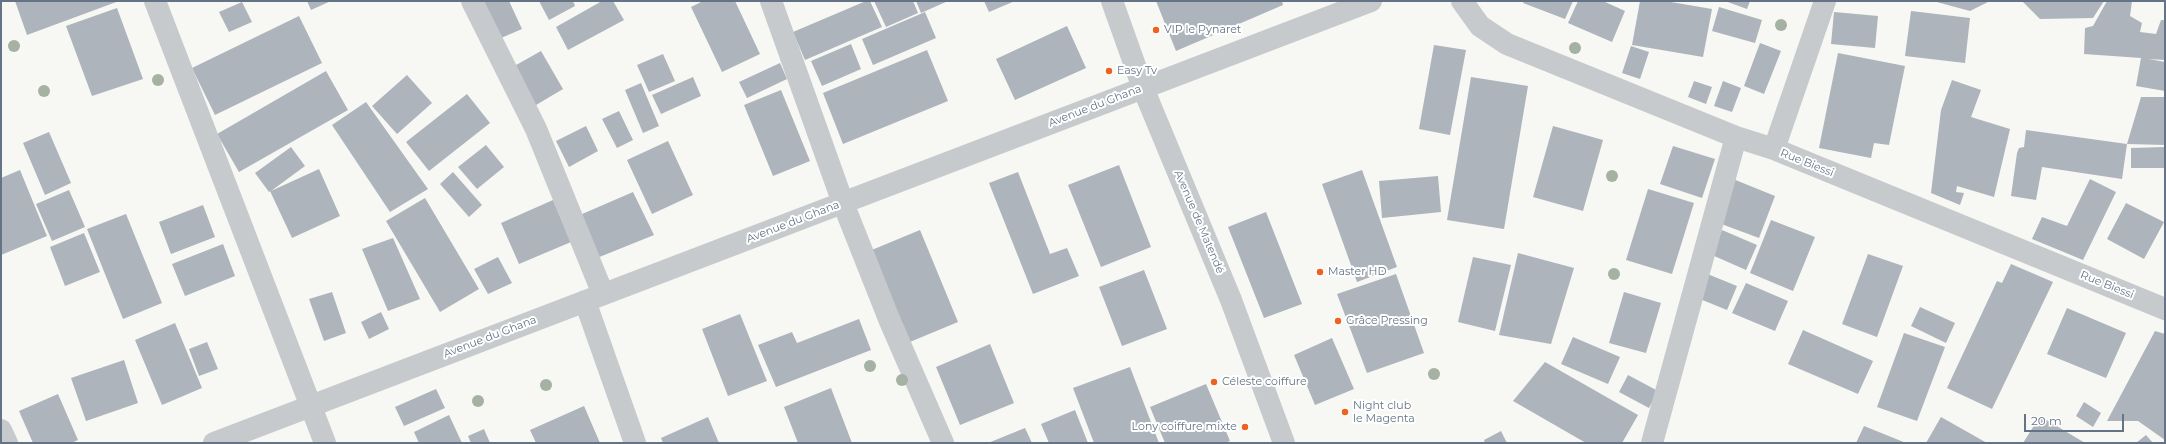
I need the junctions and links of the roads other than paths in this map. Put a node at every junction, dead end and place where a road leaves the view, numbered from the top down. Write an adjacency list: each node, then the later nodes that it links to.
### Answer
1 (155, 1): 14 (street)
2 (472, 1): 12 (street)
3 (770, 1): 11 (street)
4 (1112, 1): 8 (street, Avenue de Matendé)
5 (1371, 1): 8 (street, Avenue du Ghana)
6 (1462, 1): 9 (street, Rue Biessi)
7 (1824, 1): 10 (street)
8 (1143, 88): 11 (street, Avenue du Ghana); 21 (street, Avenue de Matendé)
9 (1736, 136): 10 (street, Rue Biessi); 22 (street)
10 (1774, 149): 13 (street, Rue Biessi)
11 (843, 203): 12 (street, Avenue du Ghana); 20 (street)
12 (594, 298): 14 (street, Avenue du Ghana); 19 (street)
13 (2165, 309)
14 (311, 406): 17 (street, Avenue du Ghana); 18 (street)
15 (1, 430): 16 (street)
16 (7, 443)
17 (214, 443)
18 (325, 443)
19 (635, 443)
20 (943, 443)
21 (1284, 443)
22 (1652, 443)

